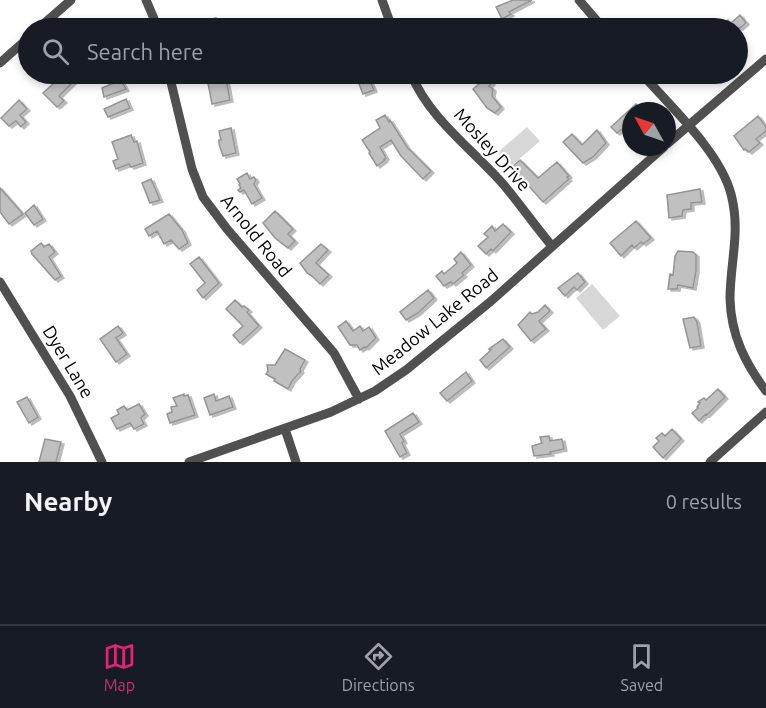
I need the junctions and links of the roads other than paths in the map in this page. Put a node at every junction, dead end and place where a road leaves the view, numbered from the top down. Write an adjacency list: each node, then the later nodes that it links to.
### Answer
1 (71, 0): 5 (street)
2 (146, 0): 6 (street)
3 (382, 0): 7 (street)
4 (579, 0): 8 (street)
5 (50, 18)
6 (154, 18)
7 (388, 18)
8 (594, 18)
9 (18, 47): 11 (street)
10 (766, 59): 12 (street, Meadow Lake Road)
11 (0, 63)
12 (748, 74)
13 (171, 84): 23 (street, Arnold Road)
14 (415, 84): 20 (street, Mosley Drive)
15 (651, 84): 17 (street)
16 (737, 84): 17 (street, Meadow Lake Road)
17 (688, 126): 18 (street, Meadow Lake Road); 22 (street)
18 (676, 137)
19 (655, 156): 20 (street, Meadow Lake Road)
20 (552, 246): 23 (street, Meadow Lake Road)
21 (0, 282): 26 (street, Dyer Lane)
22 (766, 391)
23 (359, 399): 25 (street, Meadow Lake Road)
24 (766, 412): 29 (street)
25 (285, 429): 27 (street, Meadow Lake Road); 28 (street)
26 (102, 462)
27 (189, 462)
28 (296, 462)
29 (710, 462)

